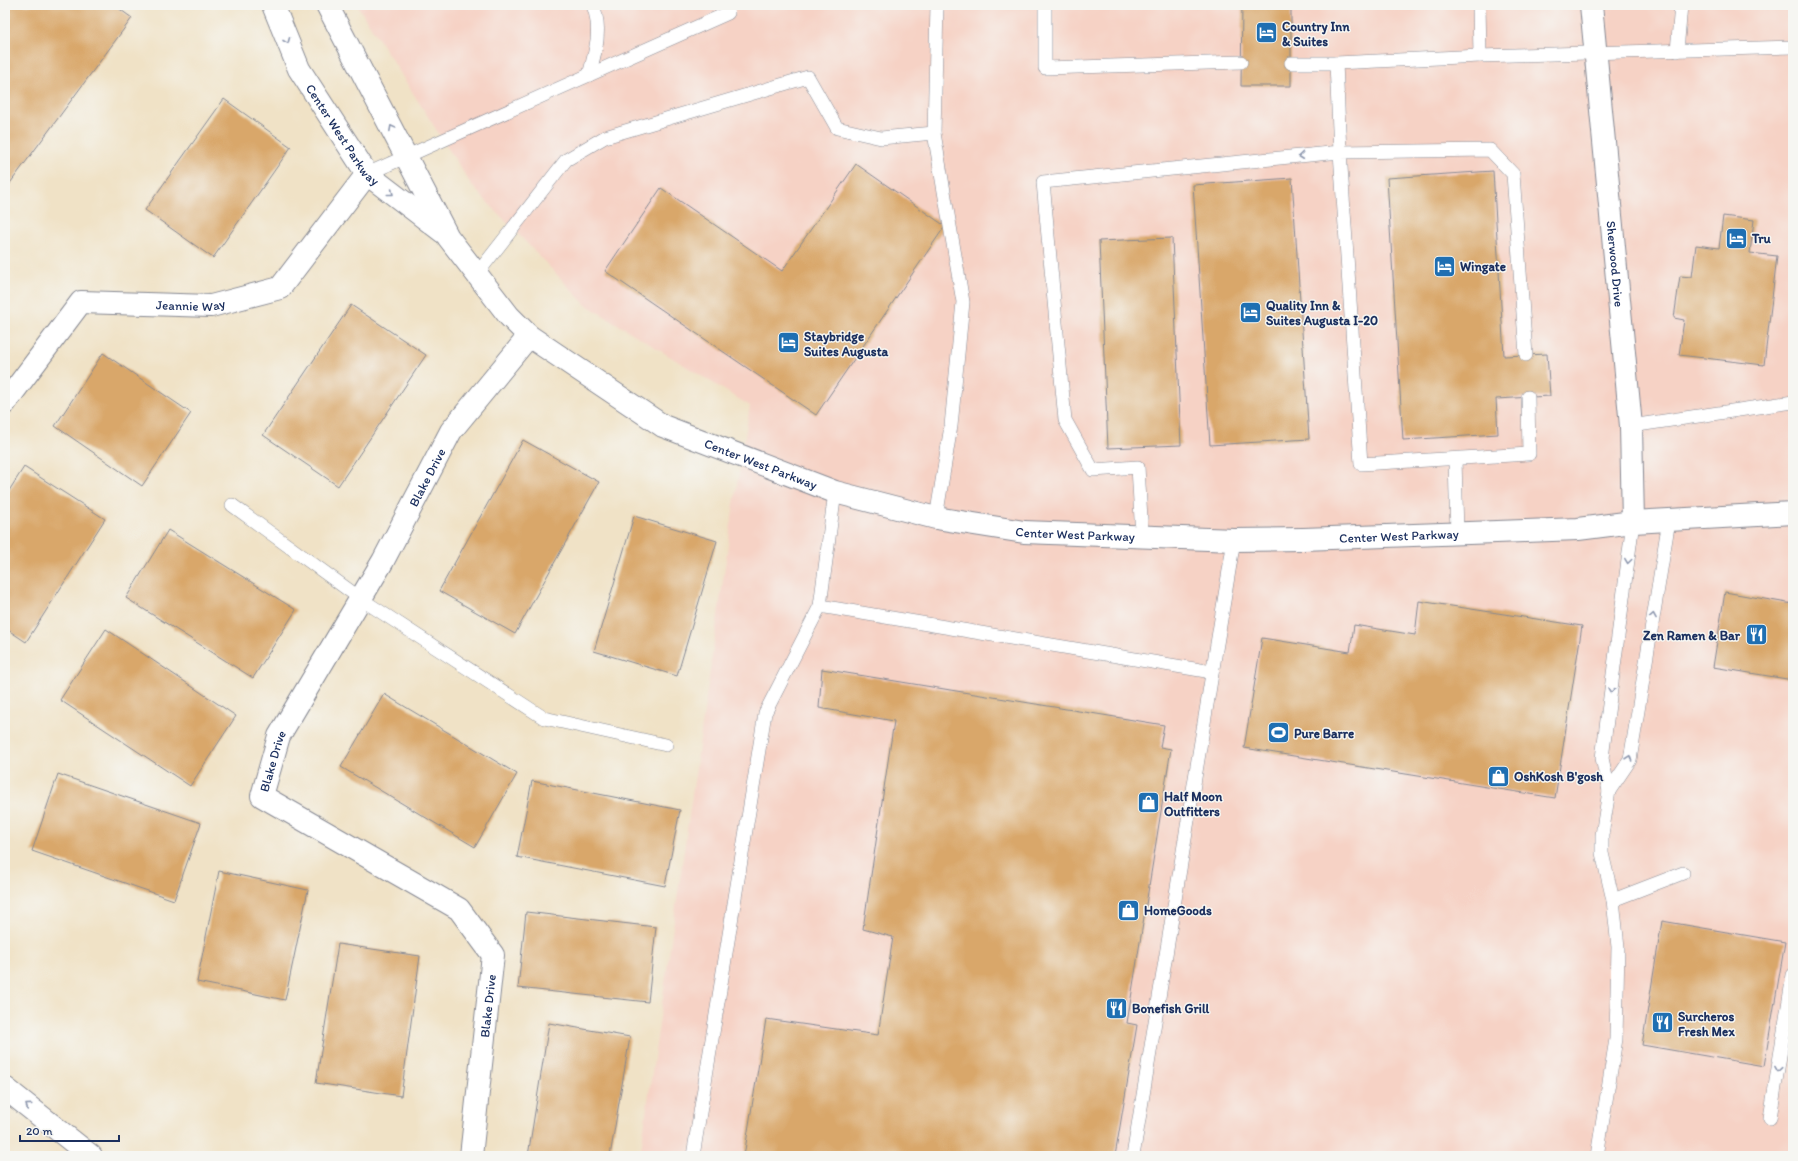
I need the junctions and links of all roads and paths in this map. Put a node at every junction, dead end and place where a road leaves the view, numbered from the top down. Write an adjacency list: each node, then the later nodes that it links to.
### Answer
1 (273, 5): 21 (main road, Center West Parkway, one-way to 21)
2 (327, 5): 20 (main road, Center West Parkway, one-way to 2)
3 (593, 5): 17 (lane)
4 (937, 5): 18 (lane)
5 (1045, 5): 14 (lane)
6 (1479, 5): 13 (lane)
7 (1591, 5): 12 (main road, Sherwood Drive)
8 (1681, 5): 11 (lane)
9 (728, 13): 17 (lane)
10 (1793, 47): 11 (lane)
11 (1677, 51): 12 (lane)
12 (1595, 54): 13 (lane); 29 (main road, Sherwood Drive)
13 (1480, 56): 16 (lane)
14 (1241, 62)
15 (1290, 63): 16 (lane)
16 (1336, 63): 19 (lane)
17 (589, 75): 20 (lane)
18 (934, 133): 23 (lane); 34 (lane)
19 (1340, 152): 25 (lane); 30 (lane); 38 (lane, one-way to 38)
20 (407, 156): 21 (lane); 22 (main road, Center West Parkway)
21 (367, 174): 22 (main road, Center West Parkway, one-way to 22); 28 (main road, Jeannie Way)
22 (448, 237): 23 (main road, Center West Parkway)
23 (477, 274): 24 (main road, Center West Parkway)
24 (529, 336): 31 (main road, Center West Parkway); 40 (main road, Blake Drive)
25 (1526, 354)
26 (1528, 397): 30 (lane)
27 (1793, 402): 29 (lane)
28 (5, 403)
29 (1631, 426): 36 (main road, Sherwood Drive)
30 (1455, 458): 37 (lane)
31 (836, 492): 34 (main road, Center West Parkway); 41 (lane)
32 (232, 505): 40 (lane)
33 (1793, 513): 35 (main road, Center West Parkway)
34 (936, 518): 38 (main road, Center West Parkway)
35 (1669, 520): 36 (main road, Center West Parkway); 44 (lane, one-way to 35)
36 (1633, 522): 37 (main road, Center West Parkway); 44 (lane, one-way to 44)
37 (1457, 534): 39 (main road, Center West Parkway)
38 (1142, 536): 39 (main road, Center West Parkway)
39 (1234, 540): 42 (lane)
40 (361, 599): 43 (lane); 51 (main road, Blake Drive)
41 (820, 606): 42 (lane); 52 (lane)
42 (1212, 672): 53 (lane)
43 (666, 745)
44 (1609, 791): 46 (lane)
45 (1683, 873): 46 (lane)
46 (1613, 900): 54 (lane)
47 (1793, 975): 49 (lane, one-way to 49)
48 (5, 1088): 50 (main road, one-way to 48)
49 (1770, 1118)
50 (91, 1156)
51 (471, 1156)
52 (693, 1156)
53 (1132, 1156)
54 (1597, 1156)

